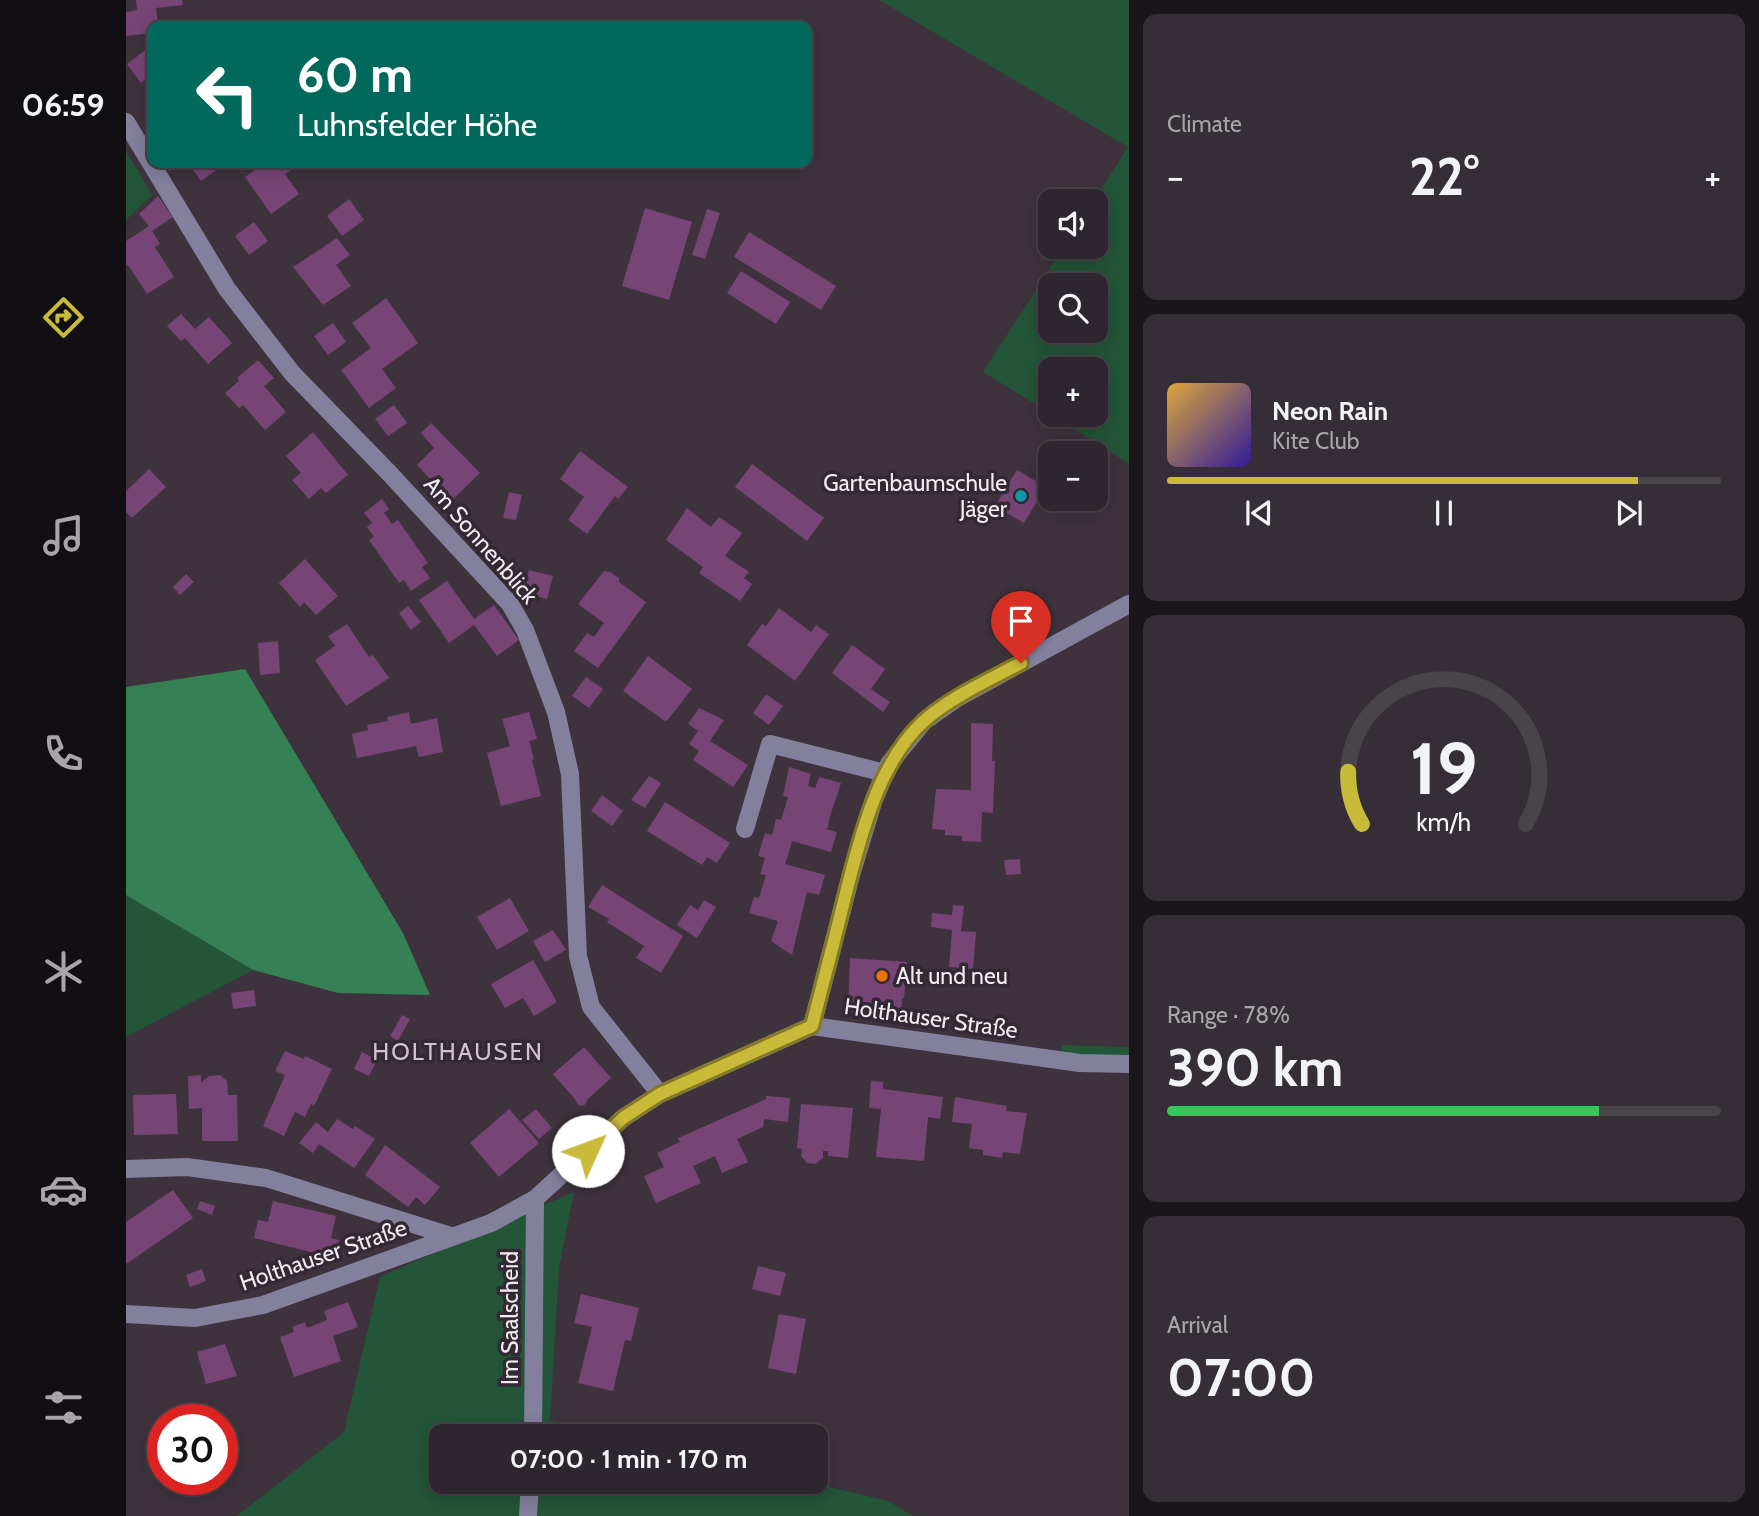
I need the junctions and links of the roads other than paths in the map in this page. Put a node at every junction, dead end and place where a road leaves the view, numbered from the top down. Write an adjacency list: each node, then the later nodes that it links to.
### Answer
1 (126, 122): 2 (street, Am Sonnenblick)
2 (147, 157)
3 (154, 168): 9 (street, Am Sonnenblick)
4 (1129, 604): 5 (street)
5 (885, 773): 6 (street); 7 (street)
6 (745, 829)
7 (812, 1026): 8 (street, Holthauser Straße); 9 (street, Holthauser Straße)
8 (1129, 1064)
9 (660, 1094): 11 (street, Holthauser Straße)
10 (126, 1169): 12 (street, Holthauser Straße)
11 (535, 1199): 12 (street, Holthauser Straße); 14 (street, Im Saalscheid)
12 (452, 1236): 13 (street, Holthauser Straße)
13 (126, 1314)
14 (533, 1424)
15 (529, 1494): 16 (street)
16 (528, 1516)

